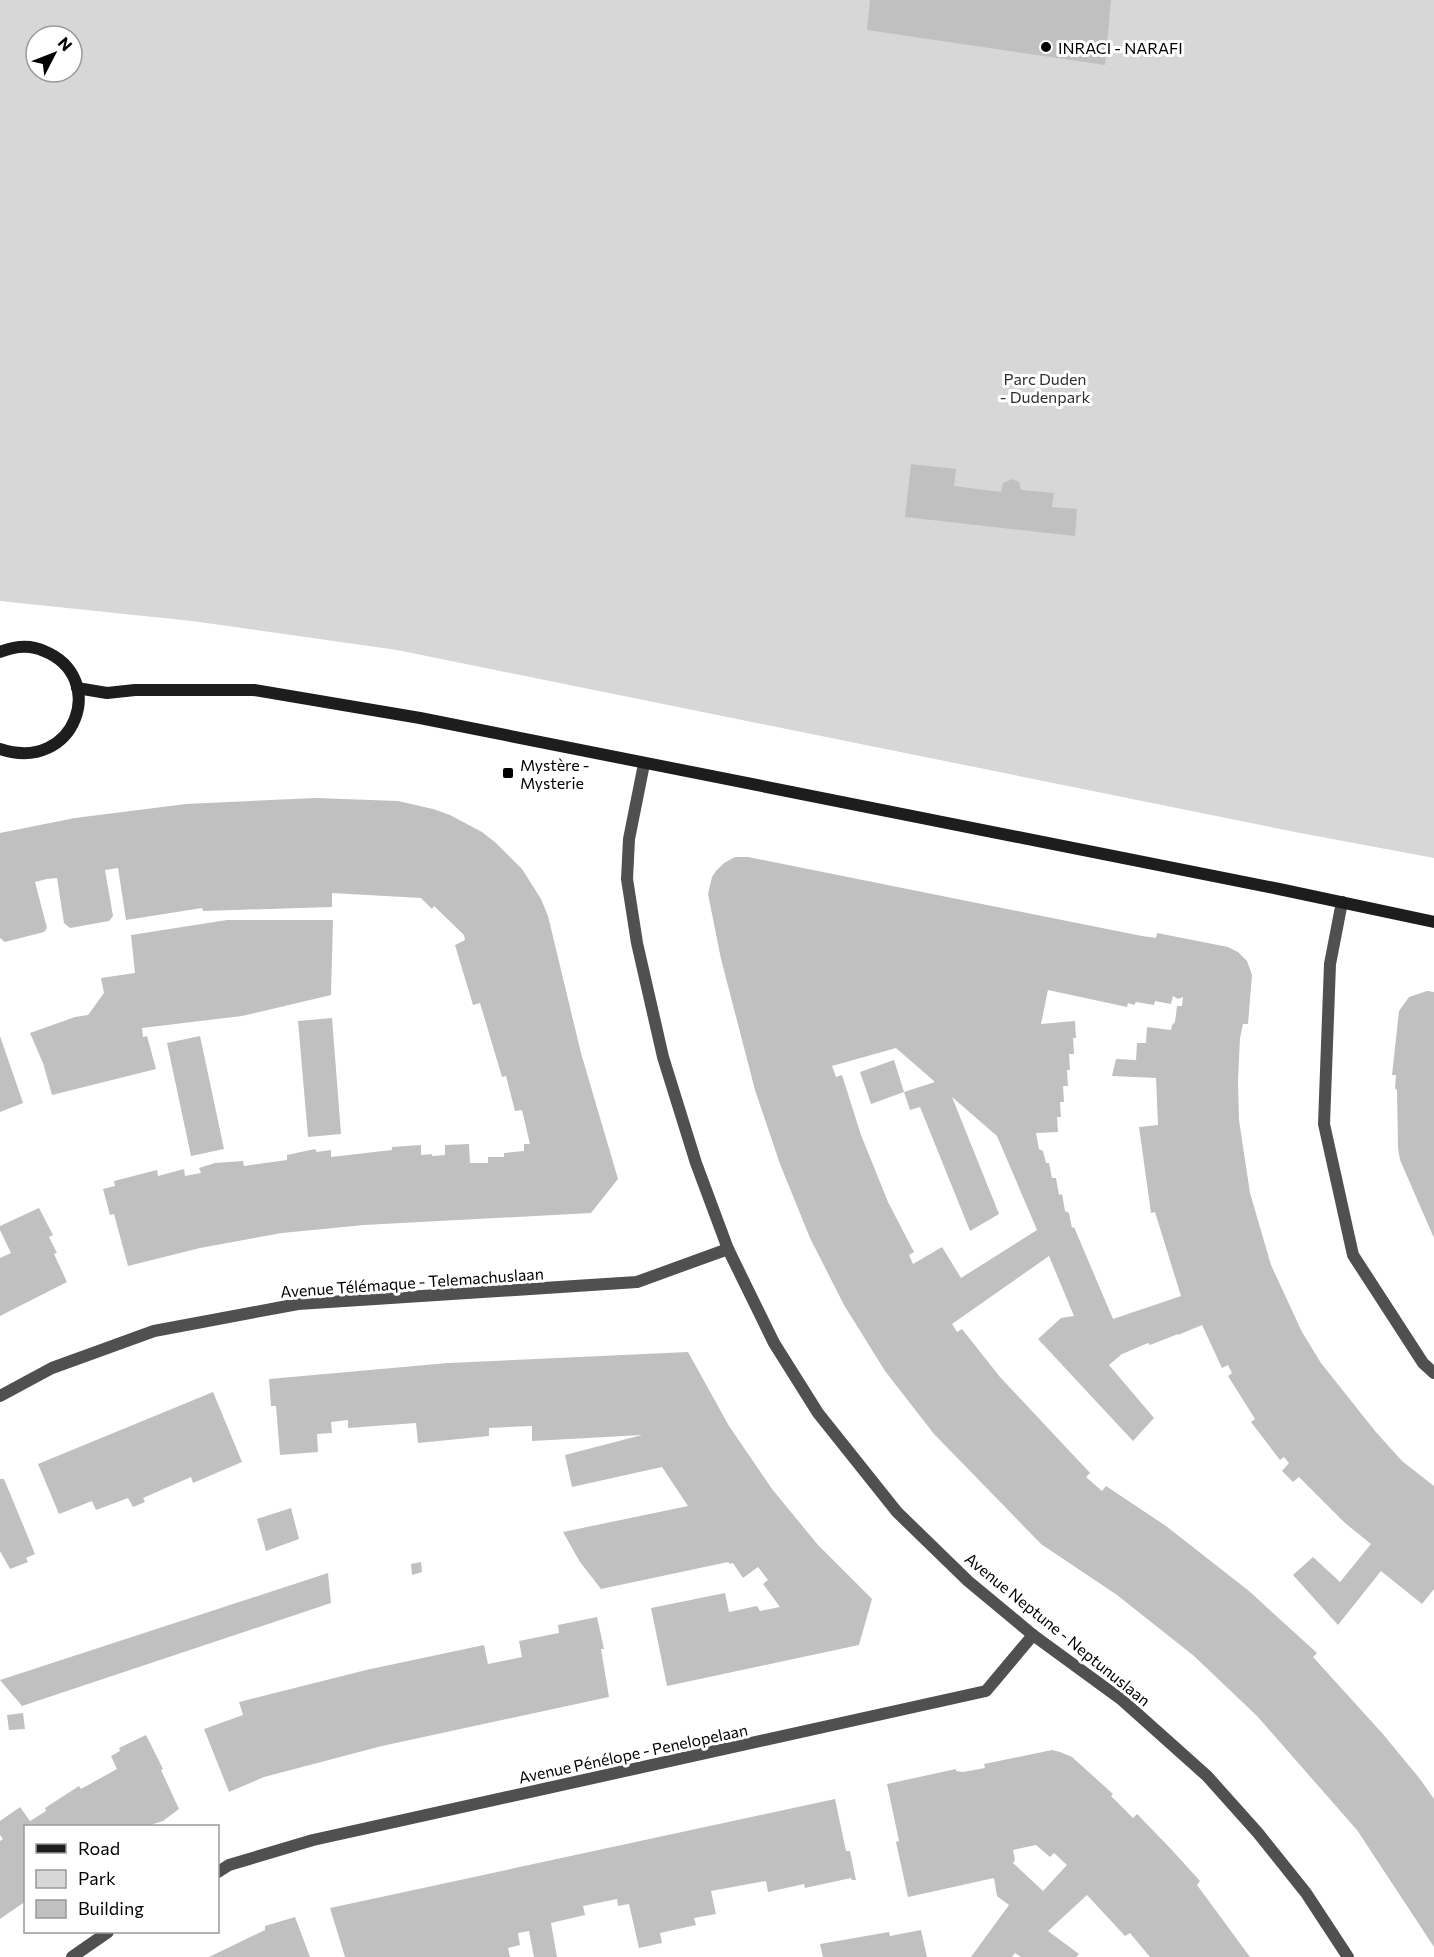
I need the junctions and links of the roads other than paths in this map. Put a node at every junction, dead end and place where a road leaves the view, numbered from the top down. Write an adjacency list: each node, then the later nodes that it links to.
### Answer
1 (0, 652): 2 (street)
2 (77, 688): 3 (street); 4 (street)
3 (0, 749)
4 (644, 764): 5 (street); 7 (street, Avenue Neptune - Neptunuslaan)
5 (1342, 902): 6 (street); 8 (street)
6 (1434, 922)
7 (728, 1249): 9 (street, Avenue Télémaque - Telemachuslaan); 10 (street, Avenue Neptune - Neptunuslaan)
8 (1434, 1373)
9 (0, 1396)
10 (1033, 1635): 11 (street, Avenue Pénélope - Penelopelaan); 14 (street, Avenue Neptune - Neptunuslaan)
11 (219, 1871)
12 (107, 1933): 13 (street)
13 (72, 1957)
14 (1348, 1957)

